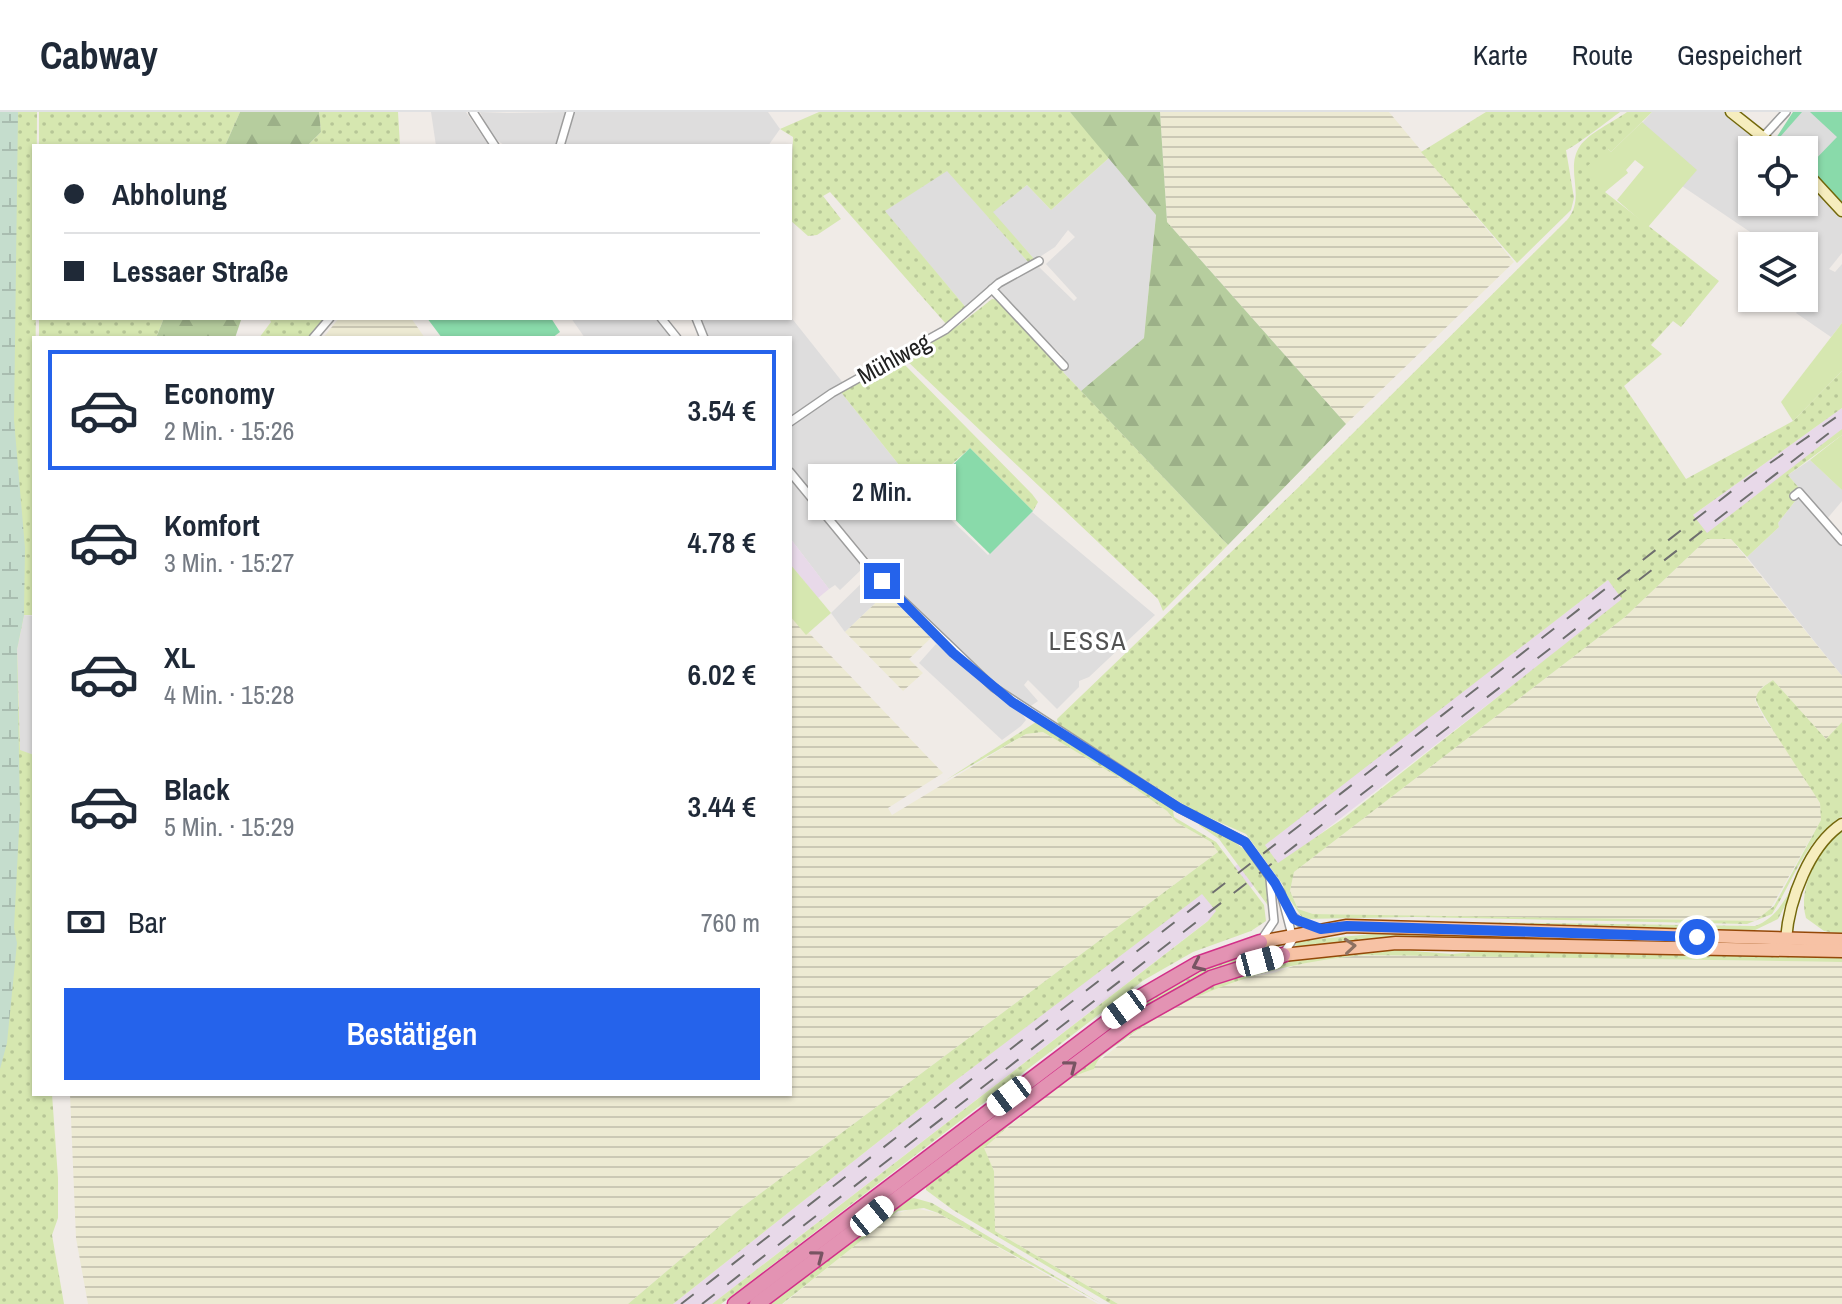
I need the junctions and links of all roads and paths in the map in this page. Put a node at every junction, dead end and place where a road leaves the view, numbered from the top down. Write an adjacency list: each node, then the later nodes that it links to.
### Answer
1 (473, 112): 7 (street)
2 (570, 112): 8 (street)
3 (1731, 112): 5 (street)
4 (1786, 112): 6 (street)
5 (1762, 136)
6 (1764, 136)
7 (494, 144)
8 (561, 144)
9 (1818, 185): 10 (street)
10 (1842, 211)
11 (1039, 261): 12 (street, Mühlweg)
12 (992, 289): 17 (street); 18 (street, Mühlweg)
13 (328, 320): 15 (street)
14 (663, 320): 16 (street)
15 (315, 336)
16 (675, 336)
17 (1064, 366)
18 (792, 421)
19 (792, 474): 23 (street)
20 (1794, 496): 21 (street)
21 (1842, 541)
22 (1842, 824): 27 (street)
23 (1270, 877): 24 (street); 29 (street)
24 (1289, 912): 25 (street); 26 (street)
25 (1321, 929): 26 (main road); 27 (main road)
26 (1293, 934): 29 (main road); 32 (street)
27 (1786, 939): 28 (main road); 30 (main road)
28 (1842, 940)
29 (1260, 942): 33 (highway, one-way to 33)
30 (1767, 950): 31 (main road); 32 (main road, one-way to 30)
31 (1842, 951)
32 (1283, 955): 34 (highway, one-way to 32)
33 (735, 1304)
34 (757, 1304)

